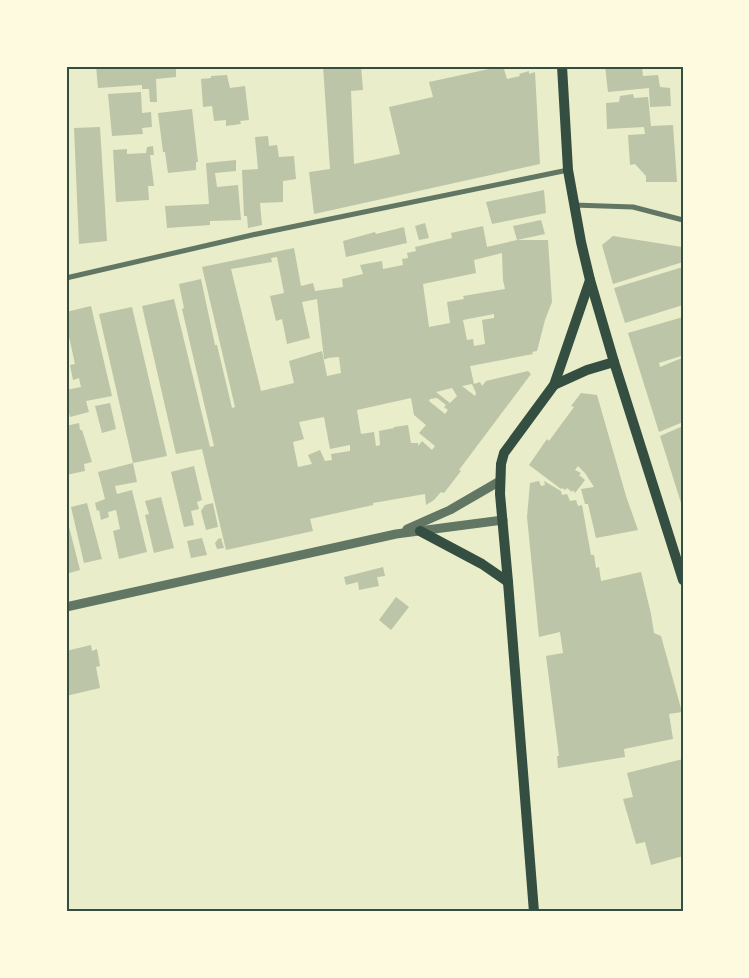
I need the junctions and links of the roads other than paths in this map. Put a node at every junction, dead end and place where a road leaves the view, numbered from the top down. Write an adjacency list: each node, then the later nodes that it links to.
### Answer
1 (562, 66): 2 (main road)
2 (568, 170): 3 (main road); 5 (street)
3 (573, 205): 4 (street); 6 (main road)
4 (683, 220)
5 (66, 278)
6 (590, 280): 7 (main road); 8 (main road)
7 (614, 362): 8 (main road); 13 (main road)
8 (554, 385): 9 (main road)
9 (500, 481): 10 (main road); 12 (street)
10 (502, 520): 11 (street); 14 (main road)
11 (420, 531): 12 (street); 14 (main road)
12 (396, 534): 15 (street)
13 (683, 580)
14 (508, 582): 16 (main road)
15 (66, 607)
16 (534, 912)

